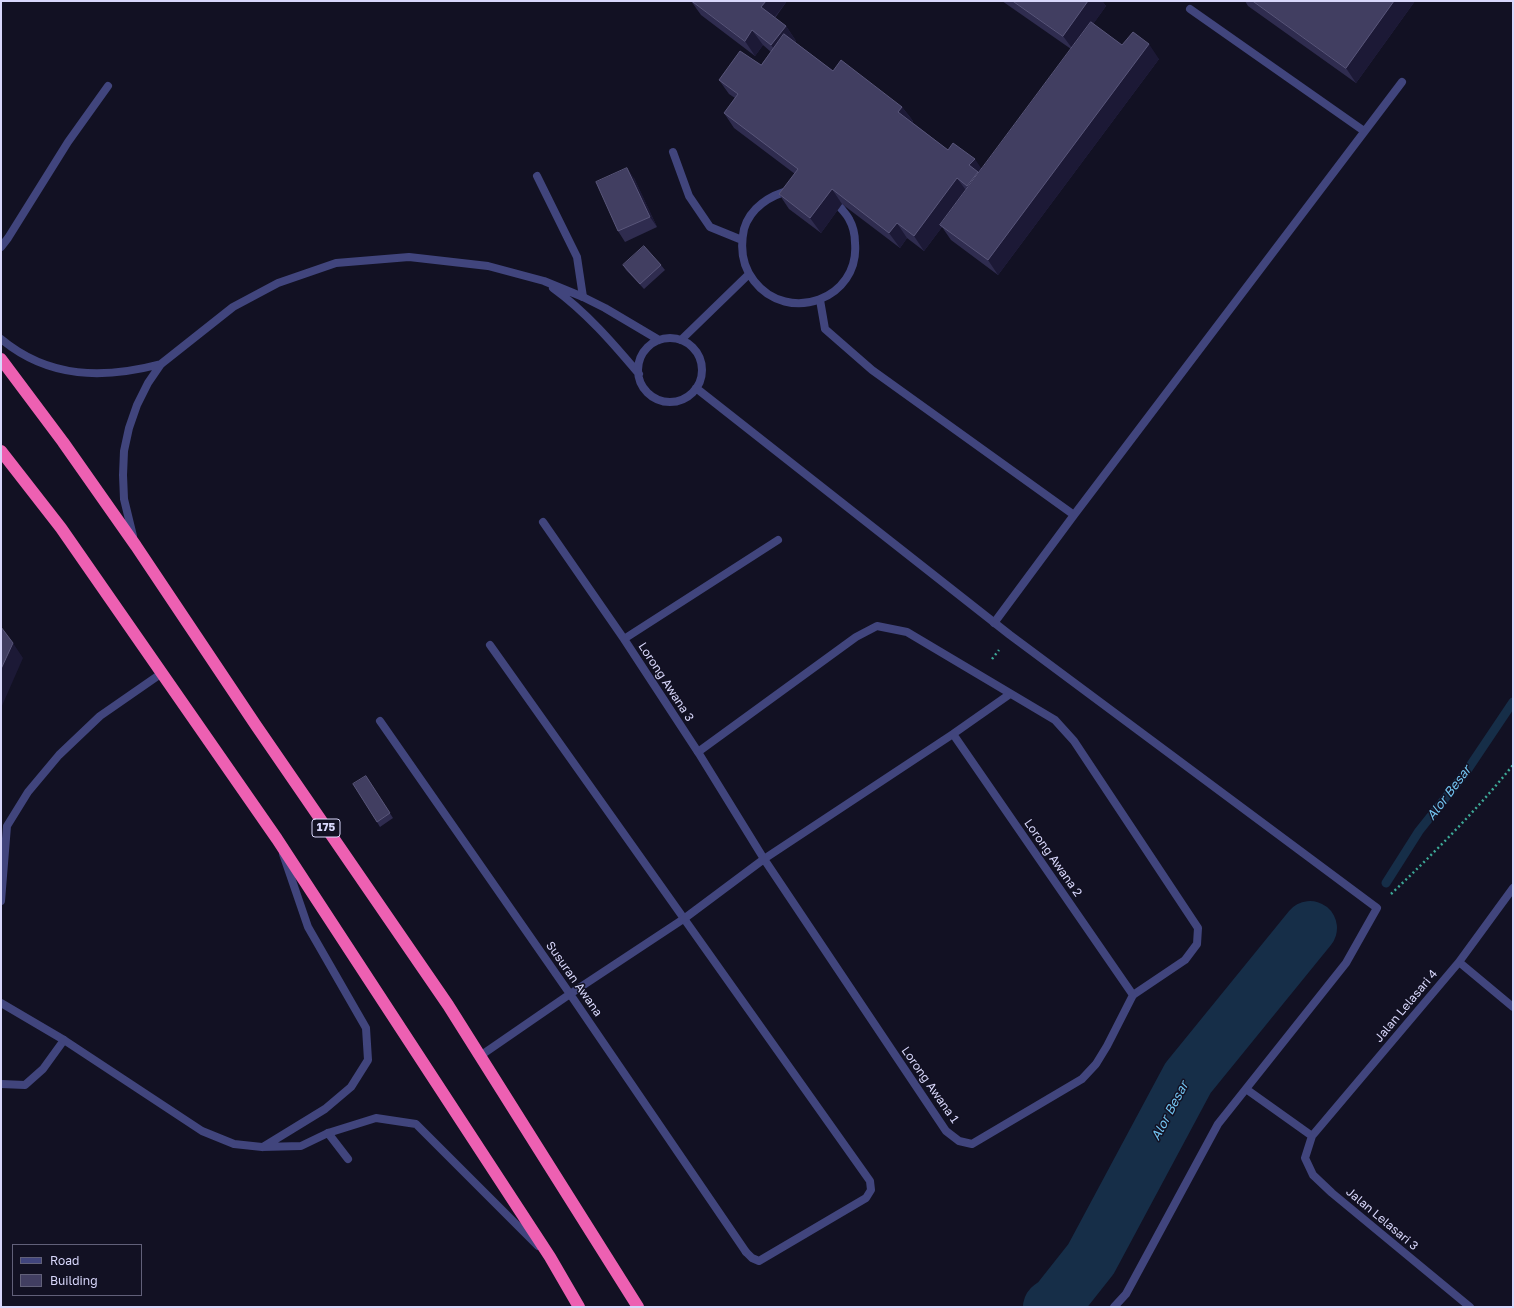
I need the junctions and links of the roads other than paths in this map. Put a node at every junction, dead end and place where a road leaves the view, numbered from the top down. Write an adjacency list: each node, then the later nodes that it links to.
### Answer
1 (1190, 9): 4 (street)
2 (1402, 82): 4 (street)
3 (108, 86): 10 (street)
4 (1364, 131): 23 (street)
5 (673, 152): 9 (street)
6 (537, 176): 13 (street)
7 (796, 190): 9 (street)
8 (840, 207): 14 (street)
9 (742, 240): 11 (street)
10 (1, 246)
11 (749, 274): 14 (street); 17 (street)
12 (544, 281): 13 (street); 19 (street); 20 (street)
13 (583, 297): 16 (street)
14 (820, 300): 23 (street)
15 (1, 339): 19 (street)
16 (659, 340): 17 (street); 20 (street)
17 (681, 340): 21 (street)
18 (1, 359): 26 (highway, 175)
19 (161, 364): 26 (street)
20 (639, 374): 21 (street)
21 (696, 388): 27 (street)
22 (1, 451): 30 (highway)
23 (1074, 515): 27 (street)
24 (543, 522): 28 (street, Lorong Awana 3)
25 (778, 540): 28 (street)
26 (136, 546): 46 (highway, 175)
27 (994, 623): 48 (street)
28 (624, 639): 34 (street, Lorong Awana 3)
29 (490, 645): 39 (street)
30 (162, 673): 35 (highway); 38 (street)
31 (1010, 694): 33 (street); 34 (street); 42 (street)
32 (380, 721): 41 (street, Susuran Awana)
33 (953, 734): 36 (street); 42 (street, Lorong Awana 2)
34 (698, 752): 36 (street, Lorong Awana 3)
35 (277, 839): 51 (street); 53 (highway)
36 (764, 859): 39 (street); 42 (street, Lorong Awana 1)
37 (1513, 888): 40 (street, Jalan Lelasari 4)
38 (1, 901)
39 (684, 918): 41 (street); 41 (street, Susuran Awana)
40 (1459, 962): 44 (street); 50 (street, Jalan Lelasari 4)
41 (570, 994): 46 (street)
42 (1134, 995)
43 (1, 1003): 45 (street)
44 (1513, 1007)
45 (64, 1040): 47 (street); 51 (street)
46 (480, 1056): 55 (highway, 175)
47 (1, 1084)
48 (1246, 1089): 50 (street); 56 (street)
49 (328, 1133): 51 (street); 52 (street); 53 (street)
50 (1312, 1136): 57 (street, Jalan Lelasari 3)
51 (262, 1147)
52 (348, 1159)
53 (550, 1257): 54 (highway)
54 (579, 1307)
55 (638, 1307)
56 (1114, 1307)
57 (1470, 1307)

